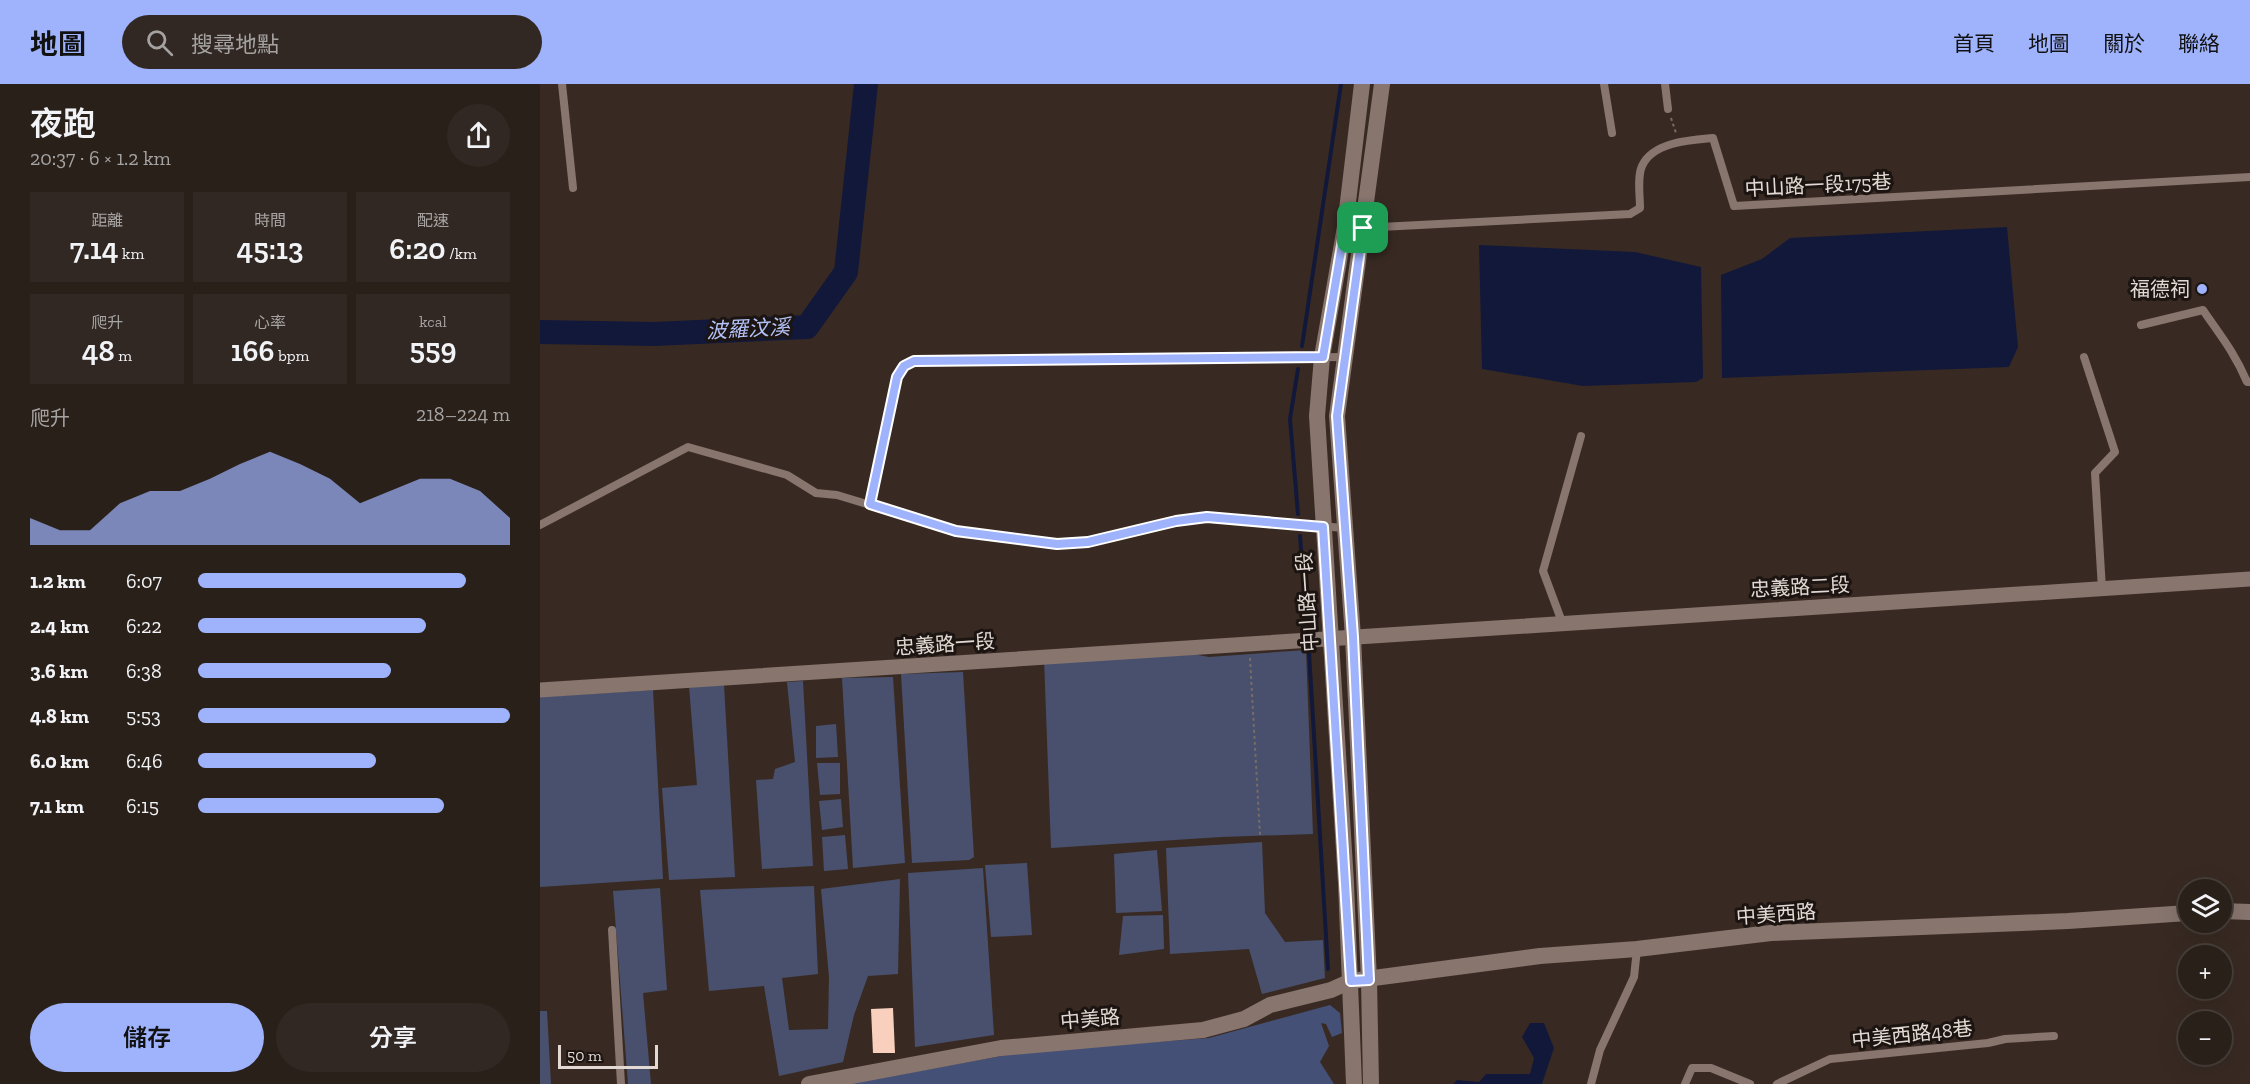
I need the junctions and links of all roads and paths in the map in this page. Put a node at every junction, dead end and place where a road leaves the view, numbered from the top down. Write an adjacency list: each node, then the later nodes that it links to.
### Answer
1 (562, 84): 10 (lane)
2 (1362, 84): 11 (street, 中山路一段)
3 (1382, 84): 12 (street)
4 (1604, 84): 7 (lane)
5 (1665, 84): 6 (lane)
6 (1668, 109): 8 (path)
7 (1612, 133)
8 (1678, 141): 9 (lane, 中山路一段175巷); 12 (lane, 中山路一段175巷)
9 (2250, 177)
10 (573, 188)
11 (1345, 227): 12 (lane, 中山路一段175巷); 14 (street, 中山路一段)
12 (1363, 228): 15 (street)
13 (2141, 325): 17 (lane)
14 (1323, 357): 15 (lane); 19 (lane); 21 (street, 中山路一段)
15 (1345, 357): 22 (street)
16 (2084, 357): 24 (lane)
17 (2250, 382)
18 (1581, 436): 25 (lane)
19 (870, 504): 20 (lane); 21 (lane)
20 (540, 525)
21 (1323, 527): 22 (lane); 27 (street, 中山路一段)
22 (1344, 528): 26 (street)
23 (2250, 579): 24 (street, 忠義路二段)
24 (2102, 589): 25 (street, 忠義路二段)
25 (1562, 622): 26 (street, 忠義路二段)
26 (1353, 637): 27 (street, 忠義路一段); 36 (street)
27 (1331, 638): 28 (street, 忠義路一段); 37 (street, 中山路一段)
28 (1253, 645): 29 (street, 忠義路一段); 30 (path)
29 (540, 690)
30 (1260, 835)
31 (2232, 911): 32 (street)
32 (2250, 912)
33 (2178, 914): 35 (street, 中美西路)
34 (612, 930): 39 (lane)
35 (1637, 949): 36 (street, 中美西路); 43 (lane)
36 (1369, 980): 37 (street, 中美路); 42 (street)
37 (1351, 981): 40 (street, 中美路); 41 (street, 中山路一段)
38 (2054, 1036): 46 (lane, 中美西路48巷)
39 (621, 1084)
40 (808, 1084)
41 (1354, 1084)
42 (1371, 1084)
43 (1592, 1084)
44 (1685, 1084): 45 (lane)
45 (1750, 1084)
46 (1777, 1084)

